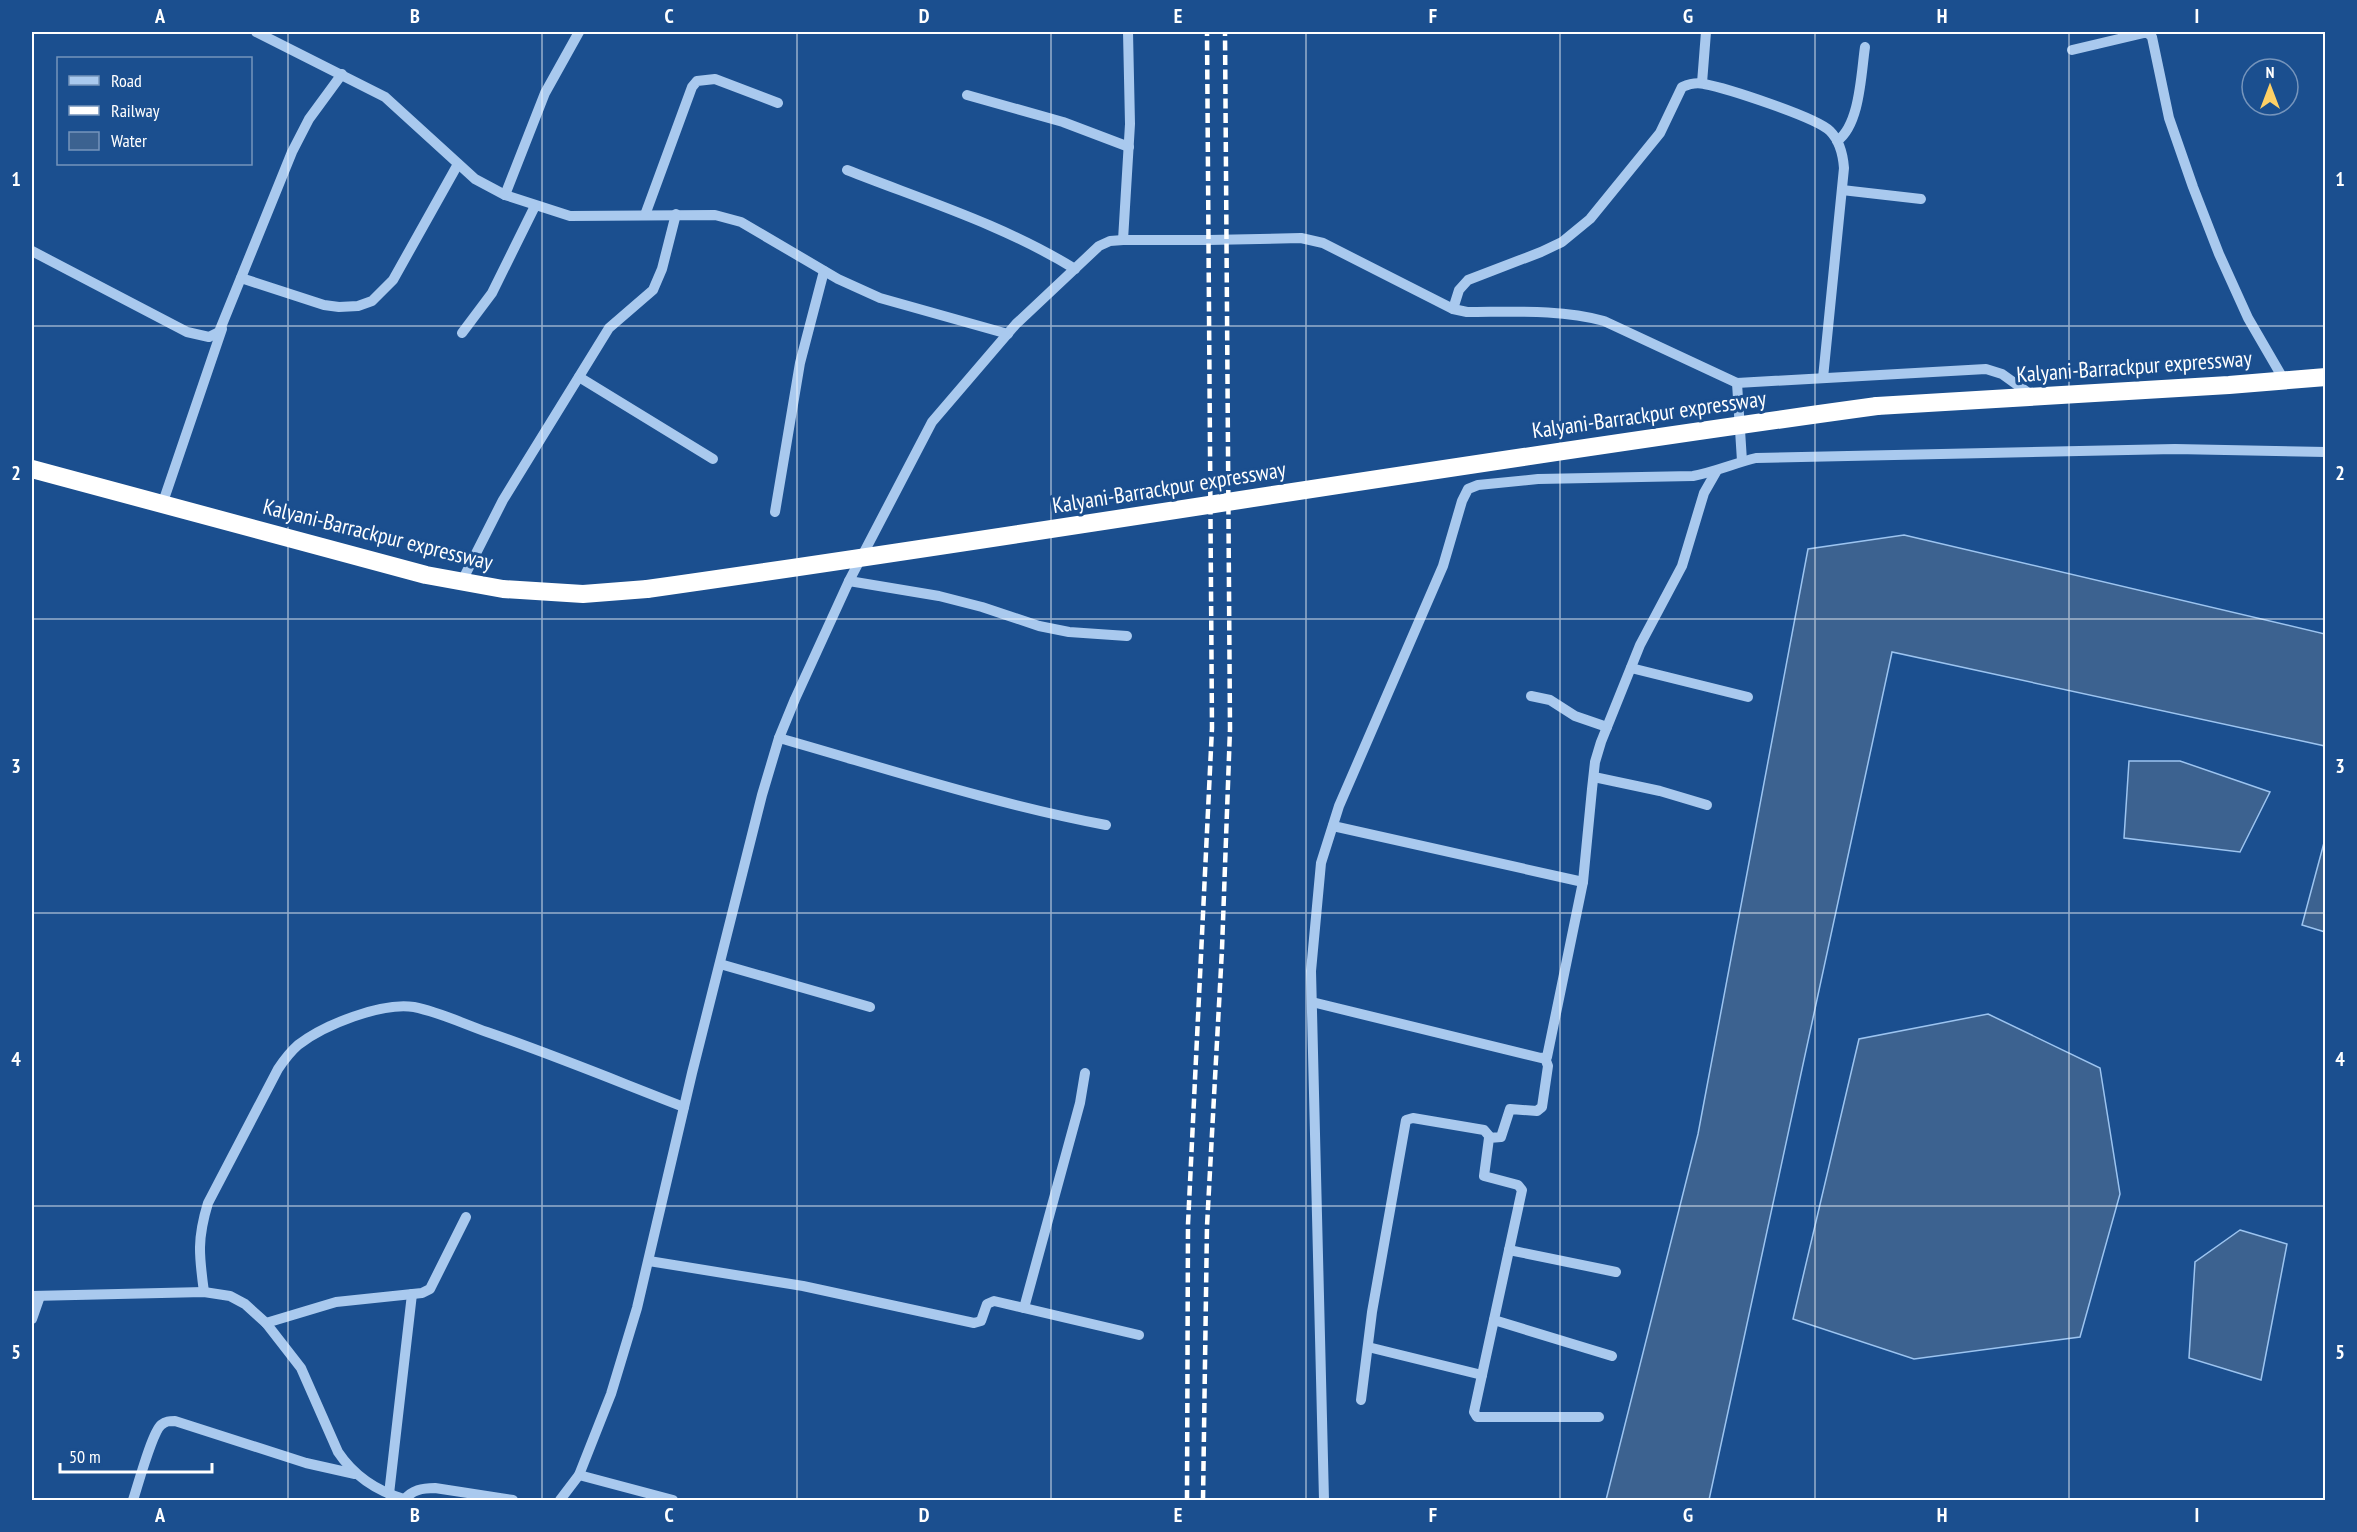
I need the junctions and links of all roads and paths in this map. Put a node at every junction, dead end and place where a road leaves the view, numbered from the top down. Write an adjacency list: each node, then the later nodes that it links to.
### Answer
1 (256, 32): 7 (street)
2 (579, 32): 16 (street)
3 (1128, 32): 12 (street)
4 (1706, 32): 8 (street)
5 (1865, 47): 11 (street)
6 (2072, 50): 33 (street)
7 (342, 74): 13 (street); 25 (street)
8 (1702, 83): 11 (street); 26 (street)
9 (967, 95): 12 (street)
10 (778, 103): 20 (street)
11 (1837, 141): 15 (street)
12 (1129, 147): 21 (street)
13 (458, 164): 16 (street); 25 (street)
14 (847, 170): 23 (street)
15 (1842, 190): 17 (street); 32 (street)
16 (505, 195): 18 (street)
17 (1921, 199)
18 (535, 206): 20 (street); 28 (street)
19 (676, 214): 20 (street); 24 (street); 30 (street)
20 (645, 215)
21 (1123, 240): 23 (street); 26 (street)
22 (32, 251): 27 (street)
23 (1074, 269): 29 (street)
24 (824, 271): 29 (street); 42 (street)
25 (242, 278): 27 (street)
26 (1453, 309): 34 (street)
27 (225, 322): 41 (street)
28 (462, 333)
29 (1008, 334): 44 (street)
30 (579, 377): 37 (street); 43 (street)
31 (2325, 377): 33 (highway, Kalyani-Barrackpur expressway)
32 (1823, 378): 34 (street); 35 (street)
33 (2284, 380): 35 (highway, Kalyani-Barrackpur expressway)
34 (1737, 383): 38 (street)
35 (2034, 397): 43 (highway, Kalyani-Barrackpur expressway, bridge)
36 (2325, 452): 38 (street)
37 (713, 459)
38 (1742, 461): 40 (street)
39 (32, 469): 41 (highway, Kalyani-Barrackpur expressway)
40 (1716, 472): 46 (street); 54 (street)
41 (162, 505): 43 (highway, Kalyani-Barrackpur expressway)
42 (775, 512)
43 (462, 581)
44 (849, 581): 45 (street); 50 (street)
45 (1127, 636)
46 (1631, 668): 48 (street); 49 (street)
47 (1531, 696): 49 (street)
48 (1748, 697)
49 (1607, 727): 51 (street)
50 (779, 738): 53 (street); 56 (street)
51 (1594, 777): 52 (street); 55 (street)
52 (1707, 805)
53 (1106, 825)
54 (1333, 826): 55 (street); 57 (street)
55 (1583, 882): 59 (street)
56 (720, 964): 58 (street); 61 (street)
57 (1312, 1002): 59 (street); 88 (street)
58 (870, 1007)
59 (1545, 1058): 62 (street)
60 (1085, 1073): 70 (street)
61 (684, 1107): 65 (street); 67 (street)
62 (1490, 1137): 64 (street); 75 (street)
63 (466, 1217): 68 (street)
64 (1509, 1250): 66 (street); 72 (street)
65 (649, 1261): 70 (street); 81 (street)
66 (1616, 1272)
67 (204, 1292): 69 (street); 73 (street)
68 (412, 1294): 73 (street); 82 (street)
69 (36, 1296): 71 (street)
70 (1024, 1308): 74 (street)
71 (32, 1319)
72 (1494, 1320): 76 (street); 77 (street)
73 (266, 1323): 80 (street)
74 (1138, 1335)
75 (1368, 1347): 77 (street); 78 (street)
76 (1612, 1356)
77 (1482, 1375): 79 (street)
78 (1361, 1400)
79 (1599, 1417)
80 (355, 1474): 82 (street); 83 (street)
81 (579, 1475): 86 (street); 87 (street)
82 (389, 1494): 84 (street)
83 (133, 1500)
84 (404, 1500): 85 (street)
85 (513, 1500)
86 (560, 1500)
87 (673, 1500)
88 (1324, 1500)

